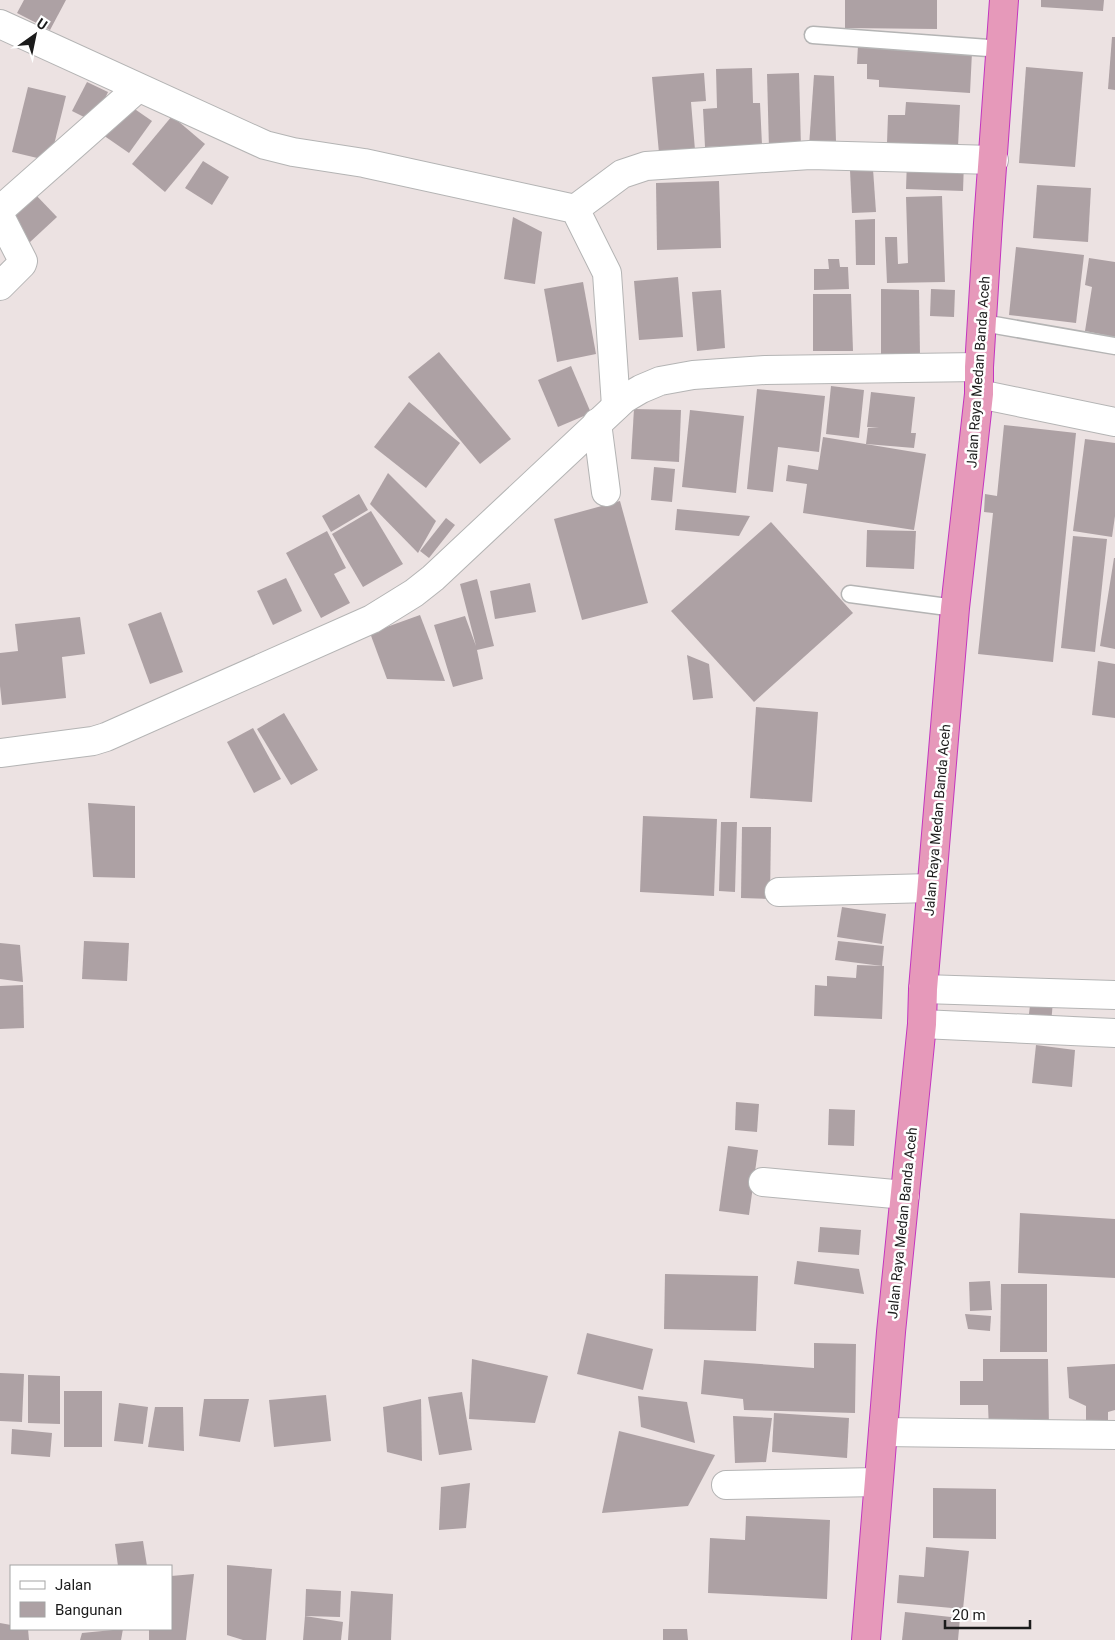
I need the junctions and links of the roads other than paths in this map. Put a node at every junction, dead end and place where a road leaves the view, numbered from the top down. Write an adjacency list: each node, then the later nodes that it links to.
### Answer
1 (1004, 0): 4 (highway, Jalan Raya Medan Banda Aceh)
2 (0, 24): 5 (street)
3 (813, 35): 4 (lane)
4 (1002, 49): 6 (highway, Jalan Raya Medan Banda Aceh)
5 (138, 88): 7 (street); 8 (street)
6 (994, 160): 7 (street); 11 (highway, Jalan Raya Medan Banda Aceh)
7 (575, 209): 15 (street)
8 (0, 210)
9 (0, 216): 10 (street)
10 (0, 286)
11 (982, 323): 12 (lane); 13 (highway, Jalan Raya Medan Banda Aceh)
12 (1115, 346)
13 (979, 367): 14 (highway, Jalan Raya Medan Banda Aceh); 15 (street)
14 (979, 394): 16 (street); 19 (highway, Jalan Raya Medan Banda Aceh)
15 (607, 415): 17 (street); 20 (street)
16 (1115, 422)
17 (606, 492)
18 (850, 594): 19 (lane)
19 (955, 608): 21 (highway, Jalan Raya Medan Banda Aceh)
20 (0, 753)
21 (932, 888): 22 (street); 23 (highway, Jalan Raya Medan Banda Aceh)
22 (779, 892)
23 (923, 989): 24 (street); 25 (highway, Jalan Raya Medan Banda Aceh)
24 (1115, 995)
25 (922, 1024): 26 (street); 28 (highway, Jalan Raya Medan Banda Aceh)
26 (1115, 1033)
27 (763, 1182): 28 (street)
28 (904, 1195): 29 (highway, Jalan Raya Medan Banda Aceh)
29 (883, 1432): 30 (street); 31 (highway, Jalan Raya Medan Banda Aceh)
30 (1115, 1434)
31 (878, 1482): 32 (street); 33 (highway, Jalan Raya Medan Banda Aceh)
32 (726, 1485)
33 (866, 1640)

